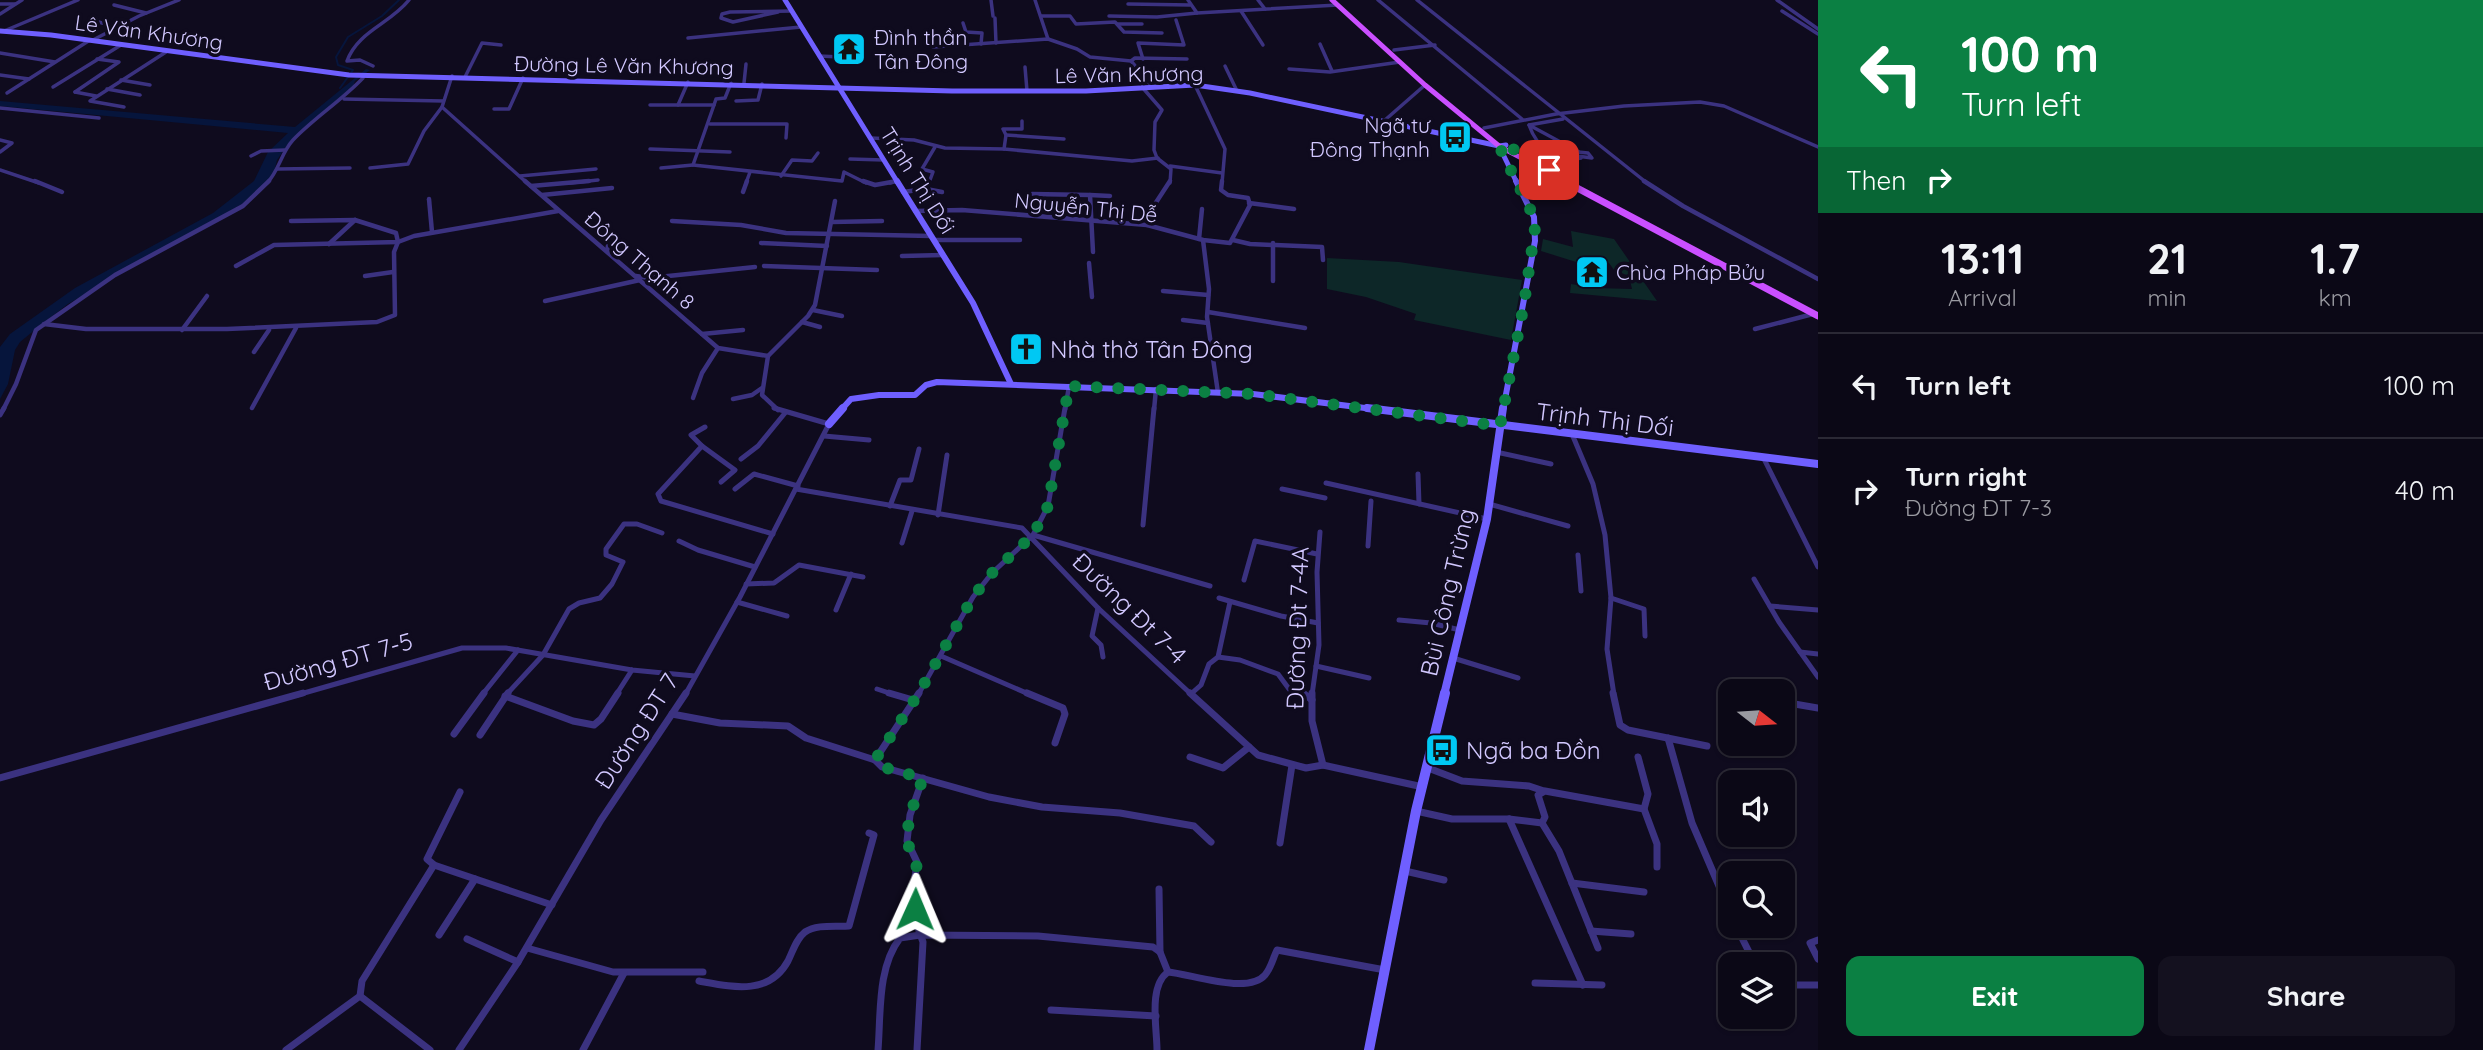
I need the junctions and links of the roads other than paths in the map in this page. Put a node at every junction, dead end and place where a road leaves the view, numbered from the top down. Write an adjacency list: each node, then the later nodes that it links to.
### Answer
1 (22, 0): 19 (street)
2 (63, 0): 17 (street)
3 (78, 0): 17 (street)
4 (176, 0): 29 (street)
5 (409, 0): 69 (street)
6 (785, 0): 24 (street, Trịnh Thị Dối)
7 (991, 0): 49 (street)
8 (1035, 0): 31 (street)
9 (1188, 0): 21 (street)
10 (1258, 0): 22 (street)
11 (1332, 0): 15 (main road)
12 (1378, 0): 55 (street)
13 (1417, 0): 108 (street)
14 (1777, 0): 41 (street)
15 (1338, 3): 22 (street); 56 (main road); 67 (main road)
16 (0, 4): 19 (street)
17 (70, 4): 42 (street)
18 (1128, 4): 21 (street)
19 (15, 5): 28 (street)
20 (114, 5): 29 (street)
21 (1191, 5): 30 (street)
22 (1265, 9): 25 (street)
23 (750, 11): 27 (street); 33 (street); 33 (street)
24 (792, 11): 27 (street); 40 (street, Trịnh Thị Dối)
25 (1241, 11): 30 (street); 54 (street)
26 (1782, 11): 44 (street)
27 (778, 12): 33 (street)
28 (0, 13)
29 (146, 13): 39 (street)
30 (1197, 13): 32 (street)
31 (1041, 16): 37 (street); 47 (street)
32 (1109, 16)
33 (743, 18)
34 (91, 20): 39 (street)
35 (1176, 20): 62 (street)
36 (963, 23): 50 (street)
37 (1118, 24): 38 (street); 43 (street)
38 (1142, 24)
39 (117, 27): 48 (street)
40 (801, 27): 45 (street); 59 (street, Trịnh Thị Dối)
41 (1818, 29)
42 (3, 31): 48 (street, Lê Văn Khương)
43 (1162, 33)
44 (1818, 34)
45 (688, 38)
46 (929, 38): 50 (street)
47 (1048, 39): 49 (street); 65 (street)
48 (91, 40): 52 (street, Lê Văn Khương); 66 (street)
49 (996, 43): 50 (street)
50 (981, 44)
51 (1320, 44): 73 (street)
52 (121, 45): 57 (street, Lê Văn Khương); 61 (street)
53 (501, 45): 77 (street)
54 (1263, 45)
55 (1435, 45): 56 (street); 111 (street)
56 (1394, 50): 118 (main road)
57 (166, 52): 75 (street, Lê Văn Khương); 80 (street)
58 (0, 53): 66 (street)
59 (819, 56): 60 (street); 88 (street, Trịnh Thị Dối)
60 (862, 58)
61 (97, 59): 90 (street); 97 (street)
62 (1143, 59): 63 (street); 65 (street)
63 (1187, 59)
64 (377, 61): 69 (street)
65 (1131, 61): 89 (street)
66 (55, 62): 79 (street)
67 (1400, 62): 73 (street); 86 (main road)
68 (746, 64): 83 (street)
69 (373, 66): 75 (street)
70 (1225, 66): 94 (street)
71 (1025, 67): 93 (street)
72 (1289, 69): 73 (street)
73 (1332, 71)
74 (0, 75): 79 (street)
75 (364, 76): 76 (street, Đường Lê Văn Khương); 98 (street)
76 (452, 76): 77 (street, Đường Lê Văn Khương); 100 (street)
77 (465, 77): 78 (street, Đường Lê Văn Khương)
78 (523, 78): 81 (street, Đường Lê Văn Khương); 107 (street)
79 (29, 79): 95 (street)
80 (121, 80): 87 (street); 92 (street)
81 (688, 82): 82 (street, Đường Lê Văn Khương); 102 (street)
82 (731, 83): 83 (street, Đường Lê Văn Khương); 103 (street)
83 (744, 83): 84 (street, Đường Lê Văn Khương)
84 (762, 84): 88 (street, Đường Lê Văn Khương); 99 (street)
85 (1195, 85): 89 (street, Lê Văn Khương); 94 (street, Lê Văn Khương); 150 (street)
86 (1425, 85): 114 (street); 125 (main road)
87 (150, 86)
88 (837, 86): 93 (street, Lê Văn Khương); 122 (street, Trịnh Thị Dối)
89 (1152, 86): 91 (street, Lê Văn Khương)
90 (53, 87)
91 (1142, 87): 93 (street, Lê Văn Khương); 137 (street)
92 (107, 89): 96 (street); 97 (street)
93 (1027, 91)
94 (1237, 91): 114 (street, Lê Văn Khương)
95 (7, 93)
96 (140, 94)
97 (96, 96): 104 (street)
98 (343, 99): 100 (street); 130 (street)
99 (736, 101)
100 (442, 104): 144 (street); 151 (street, Đông Thạnh 8)
101 (650, 105): 102 (street)
102 (678, 105): 103 (street)
103 (714, 105): 116 (street)
104 (124, 107)
105 (0, 108): 110 (street)
106 (494, 109): 107 (street)
107 (509, 109): 109 (street)
108 (1556, 114): 111 (street); 112 (street); 127 (street)
109 (506, 117)
110 (99, 118)
111 (1521, 119): 118 (street)
112 (1563, 119): 117 (street); 206 (street)
113 (999, 120): 119 (street)
114 (1385, 120): 125 (street, Lê Văn Khương)
115 (1022, 121): 119 (street)
116 (710, 124): 121 (street); 131 (street)
117 (1529, 125): 134 (street); 138 (street)
118 (1484, 128): 125 (main road)
119 (1003, 129): 120 (street)
120 (1006, 135): 123 (street); 129 (street)
121 (786, 138)
122 (871, 138): 126 (street); 140 (street, Trịnh Thị Dối)
123 (1064, 139)
124 (0, 140): 132 (street)
125 (1503, 146): 215 (main road); 243 (street, Bùi Công Trừng)
126 (935, 147): 129 (street); 154 (street)
127 (1818, 147)
128 (650, 149): 131 (street)
129 (1004, 149): 137 (street)
130 (284, 150): 136 (street); 146 (street)
131 (698, 150): 133 (street); 141 (street)
132 (0, 152)
133 (730, 152)
134 (1579, 152): 138 (street); 138 (street)
135 (818, 153): 152 (street)
136 (251, 156)
137 (1158, 158): 142 (street)
138 (1581, 158)
139 (850, 159): 140 (street)
140 (884, 160): 155 (street, Trịnh Thị Dối)
141 (693, 165): 145 (street); 149 (street)
142 (1169, 166): 150 (street); 179 (street)
143 (350, 167): 146 (street)
144 (370, 168)
145 (661, 168)
146 (277, 169): 220 (street)
147 (596, 169): 151 (street)
148 (0, 170): 158 (street)
149 (750, 173): 152 (street); 159 (street)
150 (1222, 173): 168 (street)
151 (520, 176): 156 (street, Đông Thạnh 8)
152 (781, 176): 155 (street)
153 (598, 180): 156 (street)
154 (930, 180)
155 (897, 181): 160 (street, Trịnh Thị Dối)
156 (531, 186): 163 (street, Đông Thạnh 8)
157 (612, 188): 163 (street)
158 (62, 192)
159 (743, 192)
160 (904, 192): 161 (street); 172 (street, Trịnh Thị Dối)
161 (942, 192)
162 (1032, 194): 164 (street)
163 (542, 195): 171 (street, Đông Thạnh 8)
164 (1090, 195): 165 (street); 177 (street)
165 (1110, 196)
166 (429, 199): 180 (street)
167 (835, 201): 178 (street)
168 (1249, 203): 170 (street); 186 (street)
169 (1202, 209): 185 (street)
170 (1294, 209)
171 (558, 211): 180 (street); 192 (street, Đông Thạnh 8)
172 (915, 211): 177 (street, Nguyễn Thị Dễ); 183 (street, Trịnh Thị Dối)
173 (355, 219): 174 (street); 187 (street); 190 (street)
174 (291, 221)
175 (672, 221): 181 (street)
176 (882, 221): 178 (street)
177 (1091, 221): 179 (street, Nguyễn Thị Dễ); 193 (street)
178 (832, 222): 181 (street)
179 (1147, 225): 185 (street, Nguyễn Thị Dễ)
180 (432, 232): 187 (street)
181 (830, 234): 183 (street); 191 (street)
182 (610, 236): 192 (street)
183 (932, 238): 184 (street); 194 (street, Trịnh Thị Dối)
184 (1020, 240)
185 (1201, 240): 186 (street, Nguyễn Thị Dễ); 209 (street)
186 (1233, 240): 189 (street, Nguyễn Thị Dễ)
187 (398, 242): 190 (street); 203 (street)
188 (761, 243): 191 (street)
189 (1273, 243): 196 (street, Nguyễn Thị Dễ); 207 (street)
190 (329, 244): 198 (street)
191 (827, 246): 201 (street)
192 (607, 251): 205 (street, Đông Thạnh 8)
193 (1093, 252)
194 (943, 255): 195 (street); 232 (street, Trịnh Thị Dối)
195 (902, 256)
196 (1324, 260)
197 (1089, 263): 211 (street)
198 (236, 266)
199 (764, 266): 201 (street)
200 (755, 267): 205 (street)
201 (821, 270): 202 (street); 213 (street)
202 (877, 270)
203 (393, 272): 204 (street); 222 (street)
204 (365, 276)
205 (638, 278): 212 (street); 228 (street, Đông Thạnh 8)
206 (1818, 279)
207 (1273, 281)
208 (1163, 291): 209 (street)
209 (1208, 295): 214 (street)
210 (207, 296): 225 (street)
211 (1092, 297)
212 (545, 302)
213 (813, 310): 216 (street); 218 (street)
214 (1208, 312): 219 (street); 223 (street)
215 (1816, 314): 224 (street)
216 (842, 316)
217 (1183, 320): 219 (street)
218 (802, 322): 221 (street); 231 (street)
219 (1208, 323): 236 (street)
220 (44, 324): 225 (street); 241 (street)
221 (820, 327)
222 (296, 328): 226 (street); 239 (street)
223 (1305, 328)
224 (1755, 329)
225 (182, 330): 226 (street)
226 (269, 330): 230 (street)
227 (743, 330): 228 (street)
228 (702, 334): 229 (street, Đông Thạnh 8)
229 (718, 348): 231 (street); 237 (street)
230 (254, 352)
231 (768, 356): 234 (street)
232 (1011, 384): 233 (street, Trịnh Thị Dối); 242 (street, Trịnh Thị Dối)
233 (1069, 386): 235 (street, Trịnh Thị Dối); 275 (street)
234 (762, 388): 238 (street); 240 (street)
235 (1156, 389): 236 (street, Trịnh Thị Dối); 270 (street)
236 (1218, 393): 243 (street, Trịnh Thị Dối)
237 (693, 398)
238 (733, 399)
239 (252, 408)
240 (785, 413): 242 (street); 253 (street)
241 (0, 415)
242 (829, 424): 246 (street, Đường ĐT 7)
243 (1500, 426): 245 (street, Trịnh Thị Dối); 250 (street, Bùi Công Trừng)
244 (705, 427): 248 (street)
245 (1572, 435): 252 (street, Trịnh Thị Dối); 293 (street)
246 (824, 436): 247 (street); 259 (street, Đường ĐT 7)
247 (869, 440)
248 (702, 446): 257 (street); 274 (street)
249 (919, 449): 266 (street)
250 (1496, 452): 254 (street); 265 (street, Bùi Công Trừng)
251 (947, 455): 268 (street)
252 (1763, 457): 255 (street, Trịnh Thị Dối); 279 (street)
253 (741, 459)
254 (1551, 464)
255 (1818, 464)
256 (1418, 474): 264 (street)
257 (721, 482)
258 (1326, 482): 264 (street)
259 (797, 487): 260 (street, Đường Đt 7-4); 266 (street, Đường Đt 7-4); 274 (street, Đường ĐT 7)
260 (735, 489)
261 (1282, 489): 262 (street)
262 (1325, 498)
263 (1371, 501): 278 (street)
264 (1419, 504): 269 (street)
265 (1489, 504): 269 (street, Bùi Công Trừng); 271 (street)
266 (890, 506): 267 (street, Đường Đt 7-4)
267 (912, 511): 268 (street, Đường Đt 7-4); 277 (street)
268 (938, 515): 275 (street, Đường Đt 7-4)
269 (1487, 519): 303 (street, Bùi Công Trừng)
270 (1143, 525)
271 (1568, 526)
272 (1320, 532): 281 (street, Đường Đt 7-4A)
273 (662, 533): 308 (street)
274 (773, 534): 283 (street, Đường ĐT 7)
275 (1032, 536): 290 (street); 297 (street, Đường Đt 7-4); 309 (street)
276 (679, 541): 283 (street)
277 (902, 543)
278 (1368, 546)
279 (1810, 551): 280 (street); 284 (street)
280 (1818, 551)
281 (1317, 554): 287 (street); 302 (street, Đường Đt 7-4A)
282 (1578, 555): 291 (street)
283 (755, 567): 289 (street, Đường ĐT 7)
284 (1818, 567)
285 (850, 574): 286 (street); 289 (street); 298 (street)
286 (863, 577)
287 (1244, 579)
288 (1754, 579): 296 (street)
289 (747, 584): 294 (street, Đường ĐT 7)
290 (1210, 586)
291 (1581, 591)
292 (1219, 598): 295 (street)
293 (1611, 598): 304 (street); 329 (street)
294 (737, 601): 300 (street); 315 (street, Đường ĐT 7)
295 (1230, 602): 302 (street); 311 (street)
296 (1770, 606): 299 (street); 306 (street)
297 (1098, 608): 310 (street); 320 (street, Đường Đt 7-4)
298 (836, 610)
299 (1818, 610)
300 (787, 616)
301 (1399, 621): 303 (street)
302 (1318, 623): 313 (street, Đường Đt 7-4A)
303 (1460, 630): 312 (street, Bùi Công Trừng)
304 (1645, 636)
305 (518, 650): 308 (street, Đường ĐT 7-5); 327 (street); 339 (street, Đường ĐT 7-5)
306 (1800, 652): 307 (street); 316 (street)
307 (1818, 654)
308 (543, 655): 314 (street, Đường ĐT 7-5); 321 (street)
309 (941, 656): 322 (street); 330 (street)
310 (1103, 657)
311 (1218, 657): 320 (street); 323 (street)
312 (1454, 658): 318 (street); 338 (street, Bùi Công Trừng)
313 (1316, 666): 317 (street); 323 (street, Đường Đt 7-4A)
314 (632, 670): 315 (street, Đường ĐT 7-5); 321 (street)
315 (695, 676): 326 (street, Đường ĐT 7)
316 (1818, 677)
317 (1369, 678)
318 (1518, 678)
319 (877, 689): 322 (street)
320 (1192, 693): 332 (street, Đường Đt 7-4)
321 (505, 696): 328 (street)
322 (914, 700): 335 (street)
323 (1312, 700): 337 (street, Đường Đt 7-4A)
324 (1796, 704): 325 (street)
325 (1818, 708)
326 (672, 714): 335 (street); 360 (street, Đường ĐT 7)
327 (454, 734)
328 (480, 735)
329 (1668, 738): 331 (street); 357 (street)
330 (1055, 743)
331 (1707, 746)
332 (1249, 747): 333 (street); 336 (street, Đường Đt 7-4)
333 (1190, 757)
334 (1638, 757): 344 (street)
335 (875, 760): 340 (street)
336 (1292, 765): 337 (street, Đường Đt 7-4); 350 (street)
337 (1323, 765): 341 (street, Đường Đt 7-4)
338 (1428, 768): 341 (street, Bùi Công Trừng); 342 (street)
339 (0, 778)
340 (923, 778): 349 (street); 362 (street)
341 (1423, 787): 345 (street, Bùi Công Trừng)
342 (1545, 791): 344 (street); 347 (street)
343 (460, 792): 351 (street)
344 (1644, 809): 352 (street)
345 (1416, 811): 346 (street); 353 (street, Bùi Công Trừng)
346 (1509, 820): 347 (street); 378 (street)
347 (1542, 823): 356 (street)
348 (869, 833): 376 (street)
349 (1211, 842)
350 (1280, 843)
351 (434, 865): 354 (street); 382 (street)
352 (1657, 867)
353 (1405, 871): 355 (street); 372 (street, Bùi Công Trừng)
354 (475, 879): 360 (street); 364 (street)
355 (1444, 880)
356 (1572, 883): 359 (street); 361 (street)
357 (1718, 884)
358 (1159, 889): 369 (street)
359 (1644, 892)
360 (552, 905): 367 (street, Đường ĐT 7)
361 (1591, 931): 363 (street); 368 (street)
362 (920, 934): 369 (street); 389 (street); 390 (street)
363 (1631, 934)
364 (439, 935)
365 (467, 939): 371 (street)
366 (1818, 940): 370 (street)
367 (527, 948): 371 (street, Đường ĐT 7); 375 (street)
368 (1598, 948)
369 (1160, 952): 374 (street)
370 (1818, 959)
371 (518, 962): 387 (street, Đường ĐT 7)
372 (1385, 970): 374 (street); 392 (street, Bùi Công Trừng)
373 (703, 972): 375 (street)
374 (1168, 972): 384 (street)
375 (624, 973): 388 (street)
376 (699, 981)
377 (1535, 982): 378 (street)
378 (1583, 985): 379 (street)
379 (1602, 985)
380 (1795, 985): 381 (street)
381 (1818, 985)
382 (360, 996): 385 (street); 386 (street)
383 (1051, 1010): 384 (street)
384 (1156, 1016): 391 (street)
385 (286, 1050)
386 (430, 1050)
387 (459, 1050)
388 (583, 1050)
389 (878, 1050)
390 (917, 1050)
391 (1157, 1050)
392 (1369, 1050)

